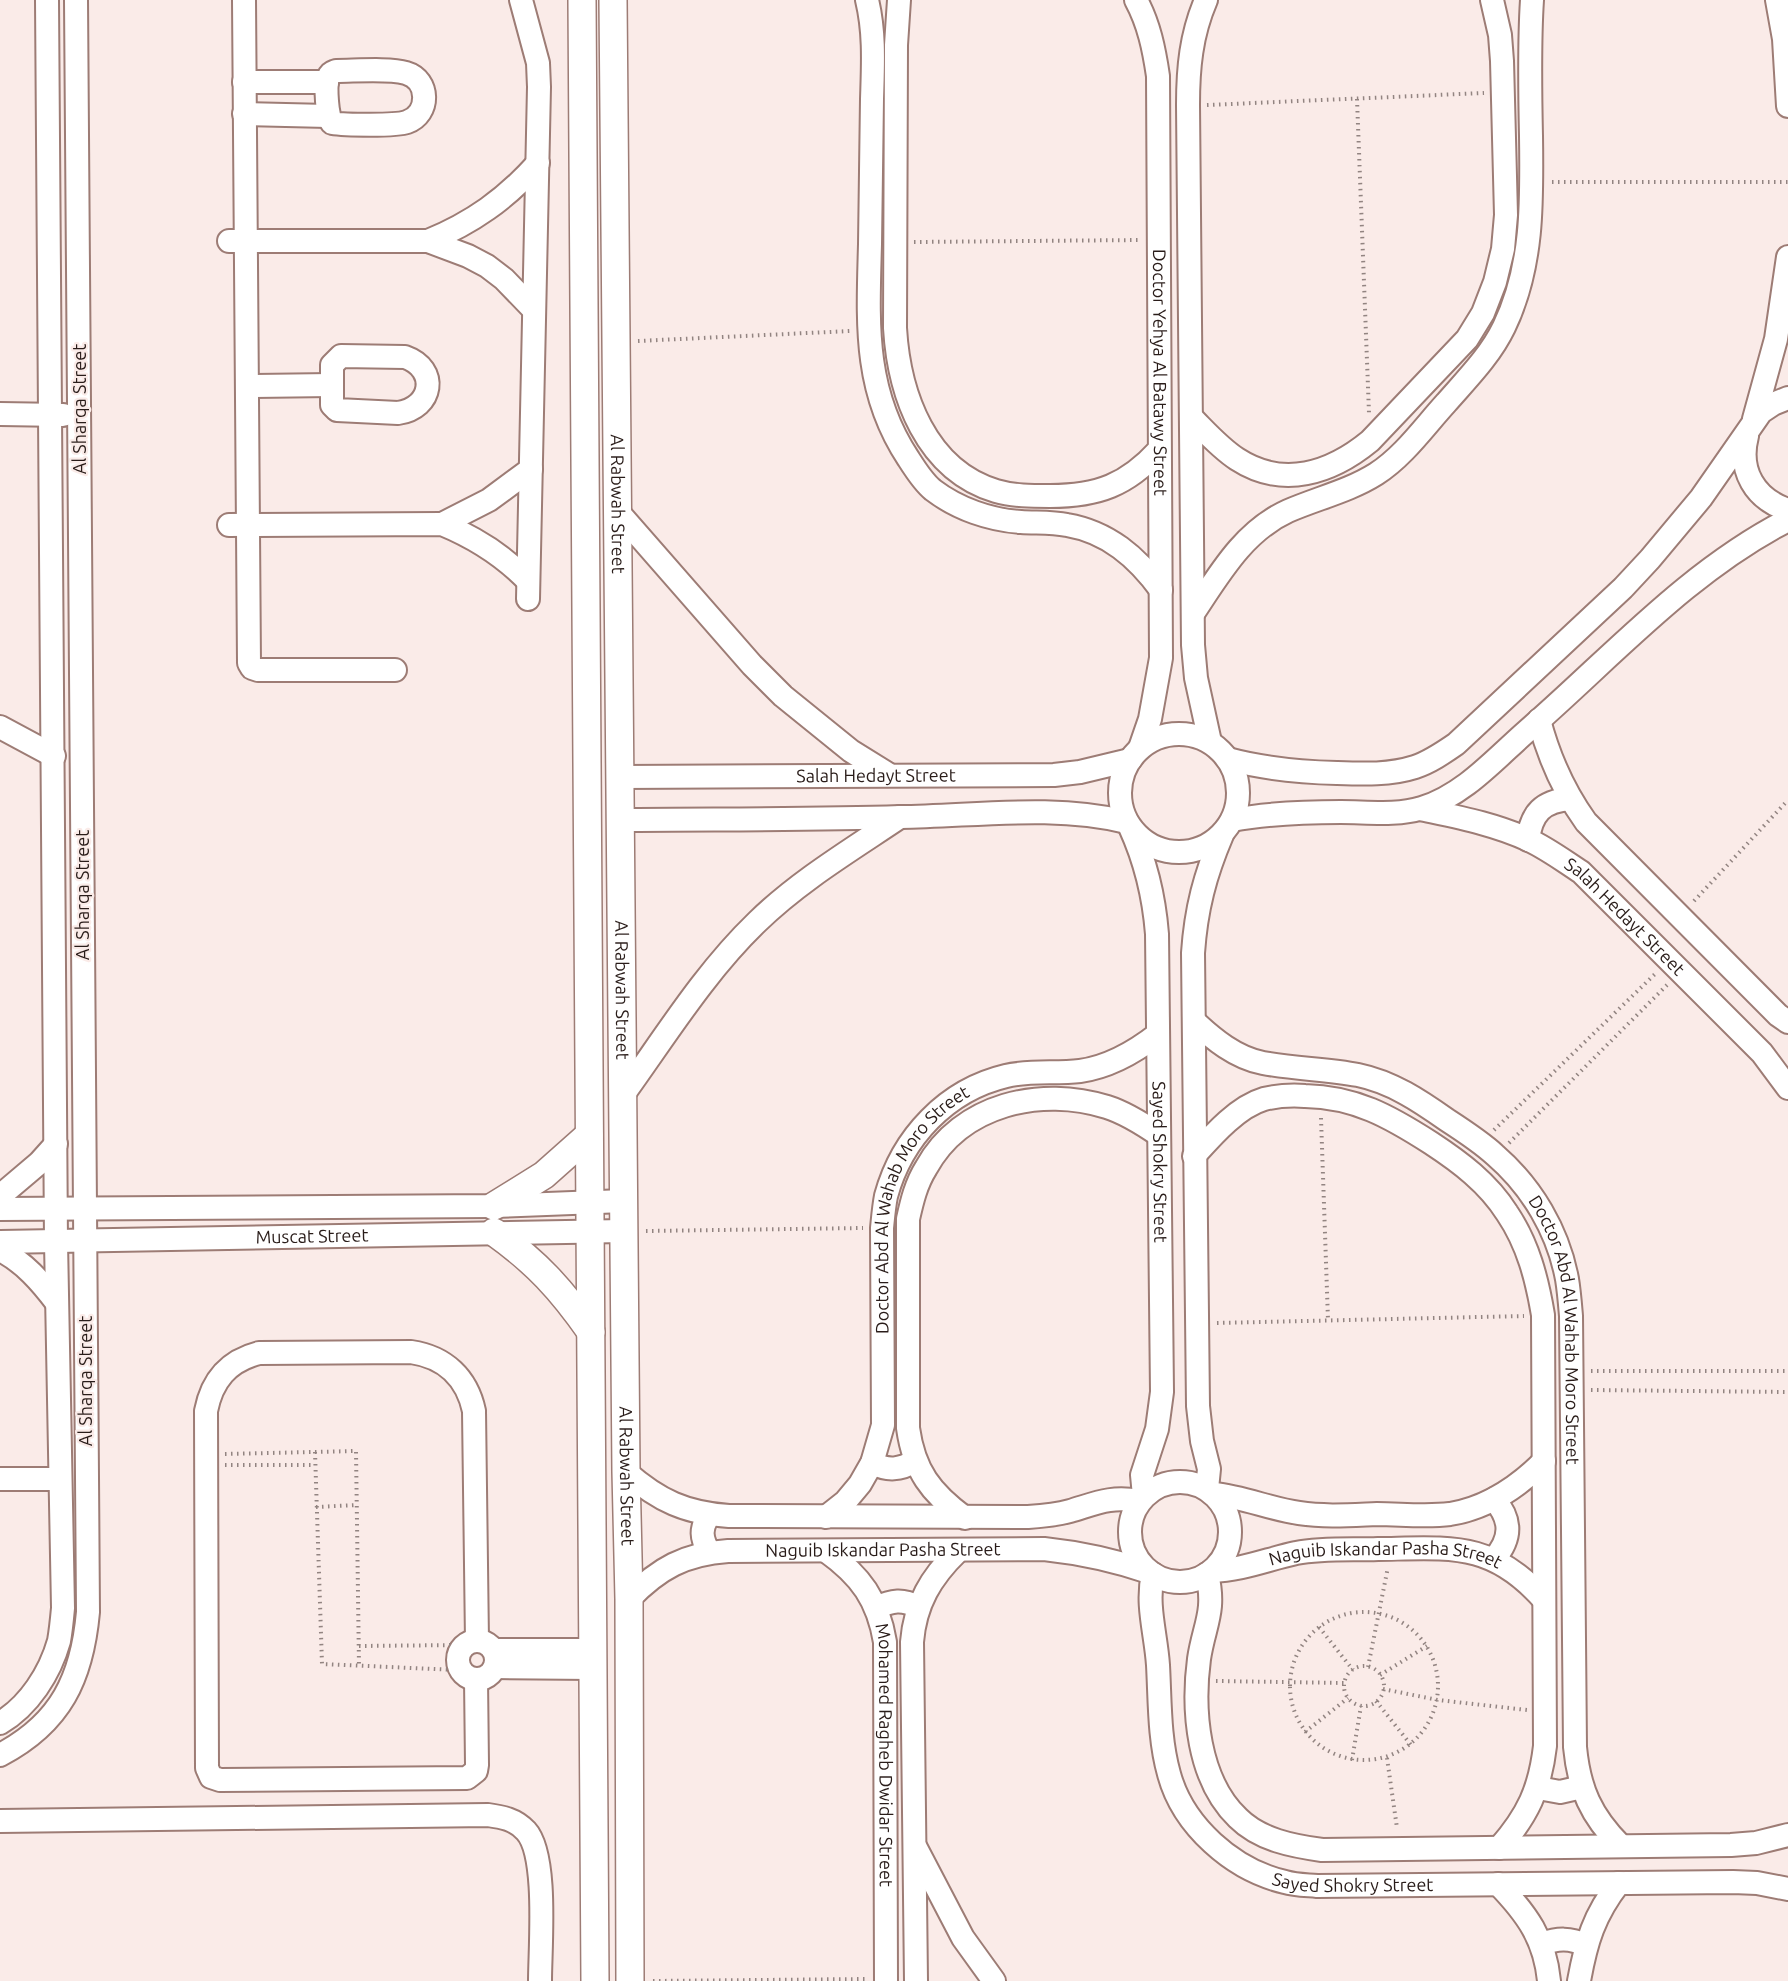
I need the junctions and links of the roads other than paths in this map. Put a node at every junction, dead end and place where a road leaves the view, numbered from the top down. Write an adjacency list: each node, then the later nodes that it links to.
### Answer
1 (47, 0): 19 (street, Al Sharqa Street)
2 (76, 0): 20 (street, Al Sharqa Street)
3 (244, 0): 17 (street)
4 (506, 0): 14 (street)
5 (582, 0): 15 (street, Al Rabwah Street)
6 (613, 0): 16 (street, Al Rabwah Street)
7 (867, 0): 49 (street)
8 (899, 0): 42 (street)
9 (1136, 0): 39 (street, Doctor Yehya Al Batawy Street)
10 (1206, 0): 37 (street, Doctor Yehya Al Batawy Street)
11 (1492, 0): 41 (street)
12 (1532, 0): 43 (street)
13 (1777, 0): 21 (street)
14 (523, 9): 24 (street)
15 (583, 73): 16 (street); 32 (street, Al Rabwah Street)
16 (614, 74): 31 (street, Al Rabwah Street)
17 (244, 82): 18 (street); 22 (street)
18 (327, 82): 23 (street); 23 (street)
19 (48, 101): 20 (street); 35 (street, Al Sharqa Street)
20 (78, 101): 36 (street, Al Sharqa Street)
21 (1788, 106)
22 (244, 114): 23 (street); 25 (street)
23 (328, 116)
24 (538, 163): 26 (street); 28 (street)
25 (237, 241): 26 (street); 30 (street)
26 (428, 241): 28 (street)
27 (1788, 256): 38 (street)
28 (534, 309): 40 (street)
29 (332, 385): 30 (street)
30 (247, 386): 48 (street)
31 (618, 388): 32 (street); 45 (street, Al Rabwah Street)
32 (584, 389): 77 (street, Al Rabwah Street)
33 (1788, 398): 38 (street)
34 (0, 414): 35 (street)
35 (50, 414): 36 (street); 57 (street, Al Sharqa Street)
36 (80, 415): 86 (street, Al Sharqa Street)
37 (1192, 418): 41 (street); 51 (street, Doctor Yehya Al Batawy Street)
38 (1750, 428): 44 (street); 58 (street)
39 (1159, 450): 42 (street); 50 (street, Doctor Yehya Al Batawy Street)
40 (531, 468): 47 (street); 47 (street)
41 (1300, 476): 43 (street)
42 (1090, 494): 49 (street)
43 (1309, 502): 51 (street)
44 (1788, 510)
45 (619, 513): 59 (street); 60 (street, Al Rabwah Street)
46 (1788, 520): 53 (street)
47 (442, 524): 48 (street)
48 (238, 525): 52 (street)
49 (1090, 531): 50 (street)
50 (1161, 590): 56 (street, Doctor Yehya Al Batawy Street)
51 (1194, 612): 55 (street, Doctor Yehya Al Batawy Street)
52 (395, 670)
53 (1539, 720): 61 (street); 62 (street)
54 (0, 727): 57 (street)
55 (1210, 742): 56 (street); 58 (street)
56 (1135, 754): 59 (street, Salah Hedayt Street); 65 (street)
57 (54, 756): 79 (street, Al Sharqa Street)
58 (1228, 759): 66 (street)
59 (888, 774): 60 (street, Salah Hedayt Street)
60 (620, 777): 64 (street, Al Rabwah Street)
61 (1570, 799): 67 (street); 69 (street)
62 (1420, 809): 66 (street); 67 (street, Salah Hedayt Street)
63 (900, 818): 64 (street); 65 (street); 74 (street)
64 (621, 820): 74 (street, Al Rabwah Street)
65 (1129, 825): 66 (street); 70 (street, Sayed Shokry Street)
66 (1227, 827): 68 (street, Sayed Shokry Street)
67 (1528, 840): 73 (street, Salah Hedayt Street)
68 (1194, 1021): 71 (street, Doctor Abd Al Wahab Moro Street); 80 (street, Sayed Shokry Street)
69 (1788, 1022)
70 (1158, 1034): 72 (street, Doctor Abd Al Wahab Moro Street); 78 (street, Sayed Shokry Street)
71 (1262, 1063): 75 (street); 123 (street, Doctor Abd Al Wahab Moro Street)
72 (1080, 1071): 76 (street); 98 (street, Doctor Abd Al Wahab Moro Street)
73 (1788, 1088)
74 (623, 1095): 82 (street, Al Rabwah Street)
75 (1263, 1099): 80 (street, Doctor Abd Al Wahab Moro Street); 97 (street, Doctor Abd Al Wahab Moro Street)
76 (1080, 1100): 78 (street, Doctor Abd Al Wahab Moro Street); 96 (street, Doctor Abd Al Wahab Moro Street)
77 (589, 1135): 83 (street, Al Rabwah Street); 87 (street)
78 (1159, 1135): 103 (street, Sayed Shokry Street)
79 (56, 1144): 81 (street); 85 (street, Al Sharqa Street)
80 (1194, 1156): 102 (street, Sayed Shokry Street)
81 (0, 1196)
82 (624, 1201): 83 (street, Muscat Street); 89 (street, Al Rabwah Street)
83 (590, 1202): 87 (street, Muscat Street); 88 (street, Al Rabwah Street)
84 (0, 1209): 85 (street, Muscat Street)
85 (56, 1209): 86 (street, Muscat Street); 92 (street, Al Sharqa Street)
86 (85, 1209): 87 (street, Muscat Street); 90 (street, Al Sharqa Street)
87 (494, 1219): 88 (street, Muscat Street); 90 (street, Muscat Street); 95 (street)
88 (590, 1231): 89 (street, Muscat Street); 95 (street, Al Rabwah Street)
89 (624, 1231): 99 (street, Al Rabwah Street)
90 (85, 1241): 92 (street, Muscat Street); 122 (street, Al Sharqa Street)
91 (0, 1242): 92 (street, Muscat Street)
92 (56, 1242): 94 (street, Al Sharqa Street)
93 (0, 1250): 94 (street)
94 (57, 1303): 101 (street, Al Sharqa Street)
95 (591, 1332): 119 (street, Al Rabwah Street)
96 (915, 1461): 98 (street); 107 (street, Doctor Abd Al Wahab Moro Street)
97 (1544, 1461): 104 (street); 115 (street, Doctor Abd Al Wahab Moro Street)
98 (872, 1463): 106 (street, Doctor Abd Al Wahab Moro Street)
99 (626, 1472): 105 (street, Naguib Iskandar Pasha Street); 114 (street, Al Rabwah Street)
100 (0, 1479): 101 (street)
101 (60, 1479): 121 (street, Al Sharqa Street)
102 (1211, 1492): 103 (street); 104 (street); 113 (street)
103 (1142, 1499): 107 (street, Naguib Iskandar Pasha Street); 112 (street)
104 (1494, 1499): 111 (street)
105 (709, 1515): 106 (street, Naguib Iskandar Pasha Street); 110 (street)
106 (826, 1517): 107 (street, Naguib Iskandar Pasha Street)
107 (965, 1518)
108 (826, 1551): 109 (street, Naguib Iskandar Pasha Street); 110 (street, Naguib Iskandar Pasha Street); 117 (street, Mohamed Ragheb Dwidar Street)
109 (958, 1551): 112 (street, Naguib Iskandar Pasha Street); 116 (street, Mohamed Ragheb Dwidar Street)
110 (709, 1552): 114 (street, Naguib Iskandar Pasha Street)
111 (1494, 1559): 113 (street, Naguib Iskandar Pasha Street); 115 (street, Naguib Iskandar Pasha Street)
112 (1151, 1573): 113 (street); 131 (street, Sayed Shokry Street)
113 (1210, 1573): 129 (street, Sayed Shokry Street)
114 (629, 1599): 138 (street, Al Rabwah Street)
115 (1544, 1600): 124 (street, Doctor Abd Al Wahab Moro Street)
116 (918, 1607): 117 (street); 127 (street, Mohamed Ragheb Dwidar Street)
117 (876, 1608): 135 (street, Mohamed Ragheb Dwidar Street)
118 (483, 1651): 119 (street); 120 (street); 120 (street); 120 (street)
119 (593, 1659): 137 (street, Al Rabwah Street)
120 (468, 1675)
121 (0, 1723)
122 (0, 1755)
123 (1582, 1787): 124 (street); 128 (street, Doctor Abd Al Wahab Moro Street)
124 (1538, 1788): 129 (street, Doctor Abd Al Wahab Moro Street)
125 (0, 1821): 136 (street)
126 (1788, 1835): 128 (street, Sayed Shokry Street)
127 (913, 1844): 139 (street, Mohamed Ragheb Dwidar Street); 140 (street)
128 (1621, 1846): 129 (street, Sayed Shokry Street)
129 (1499, 1848)
130 (1619, 1883): 131 (street, Sayed Shokry Street); 132 (street, Sayed Shokry Street); 134 (street)
131 (1498, 1884): 133 (street)
132 (1788, 1889)
133 (1542, 1944): 134 (street); 141 (street)
134 (1586, 1945): 142 (street)
135 (886, 1980)
136 (540, 1981)
137 (595, 1981)
138 (630, 1981)
139 (916, 1981)
140 (994, 1981)
141 (1549, 1981)
142 (1579, 1981)

